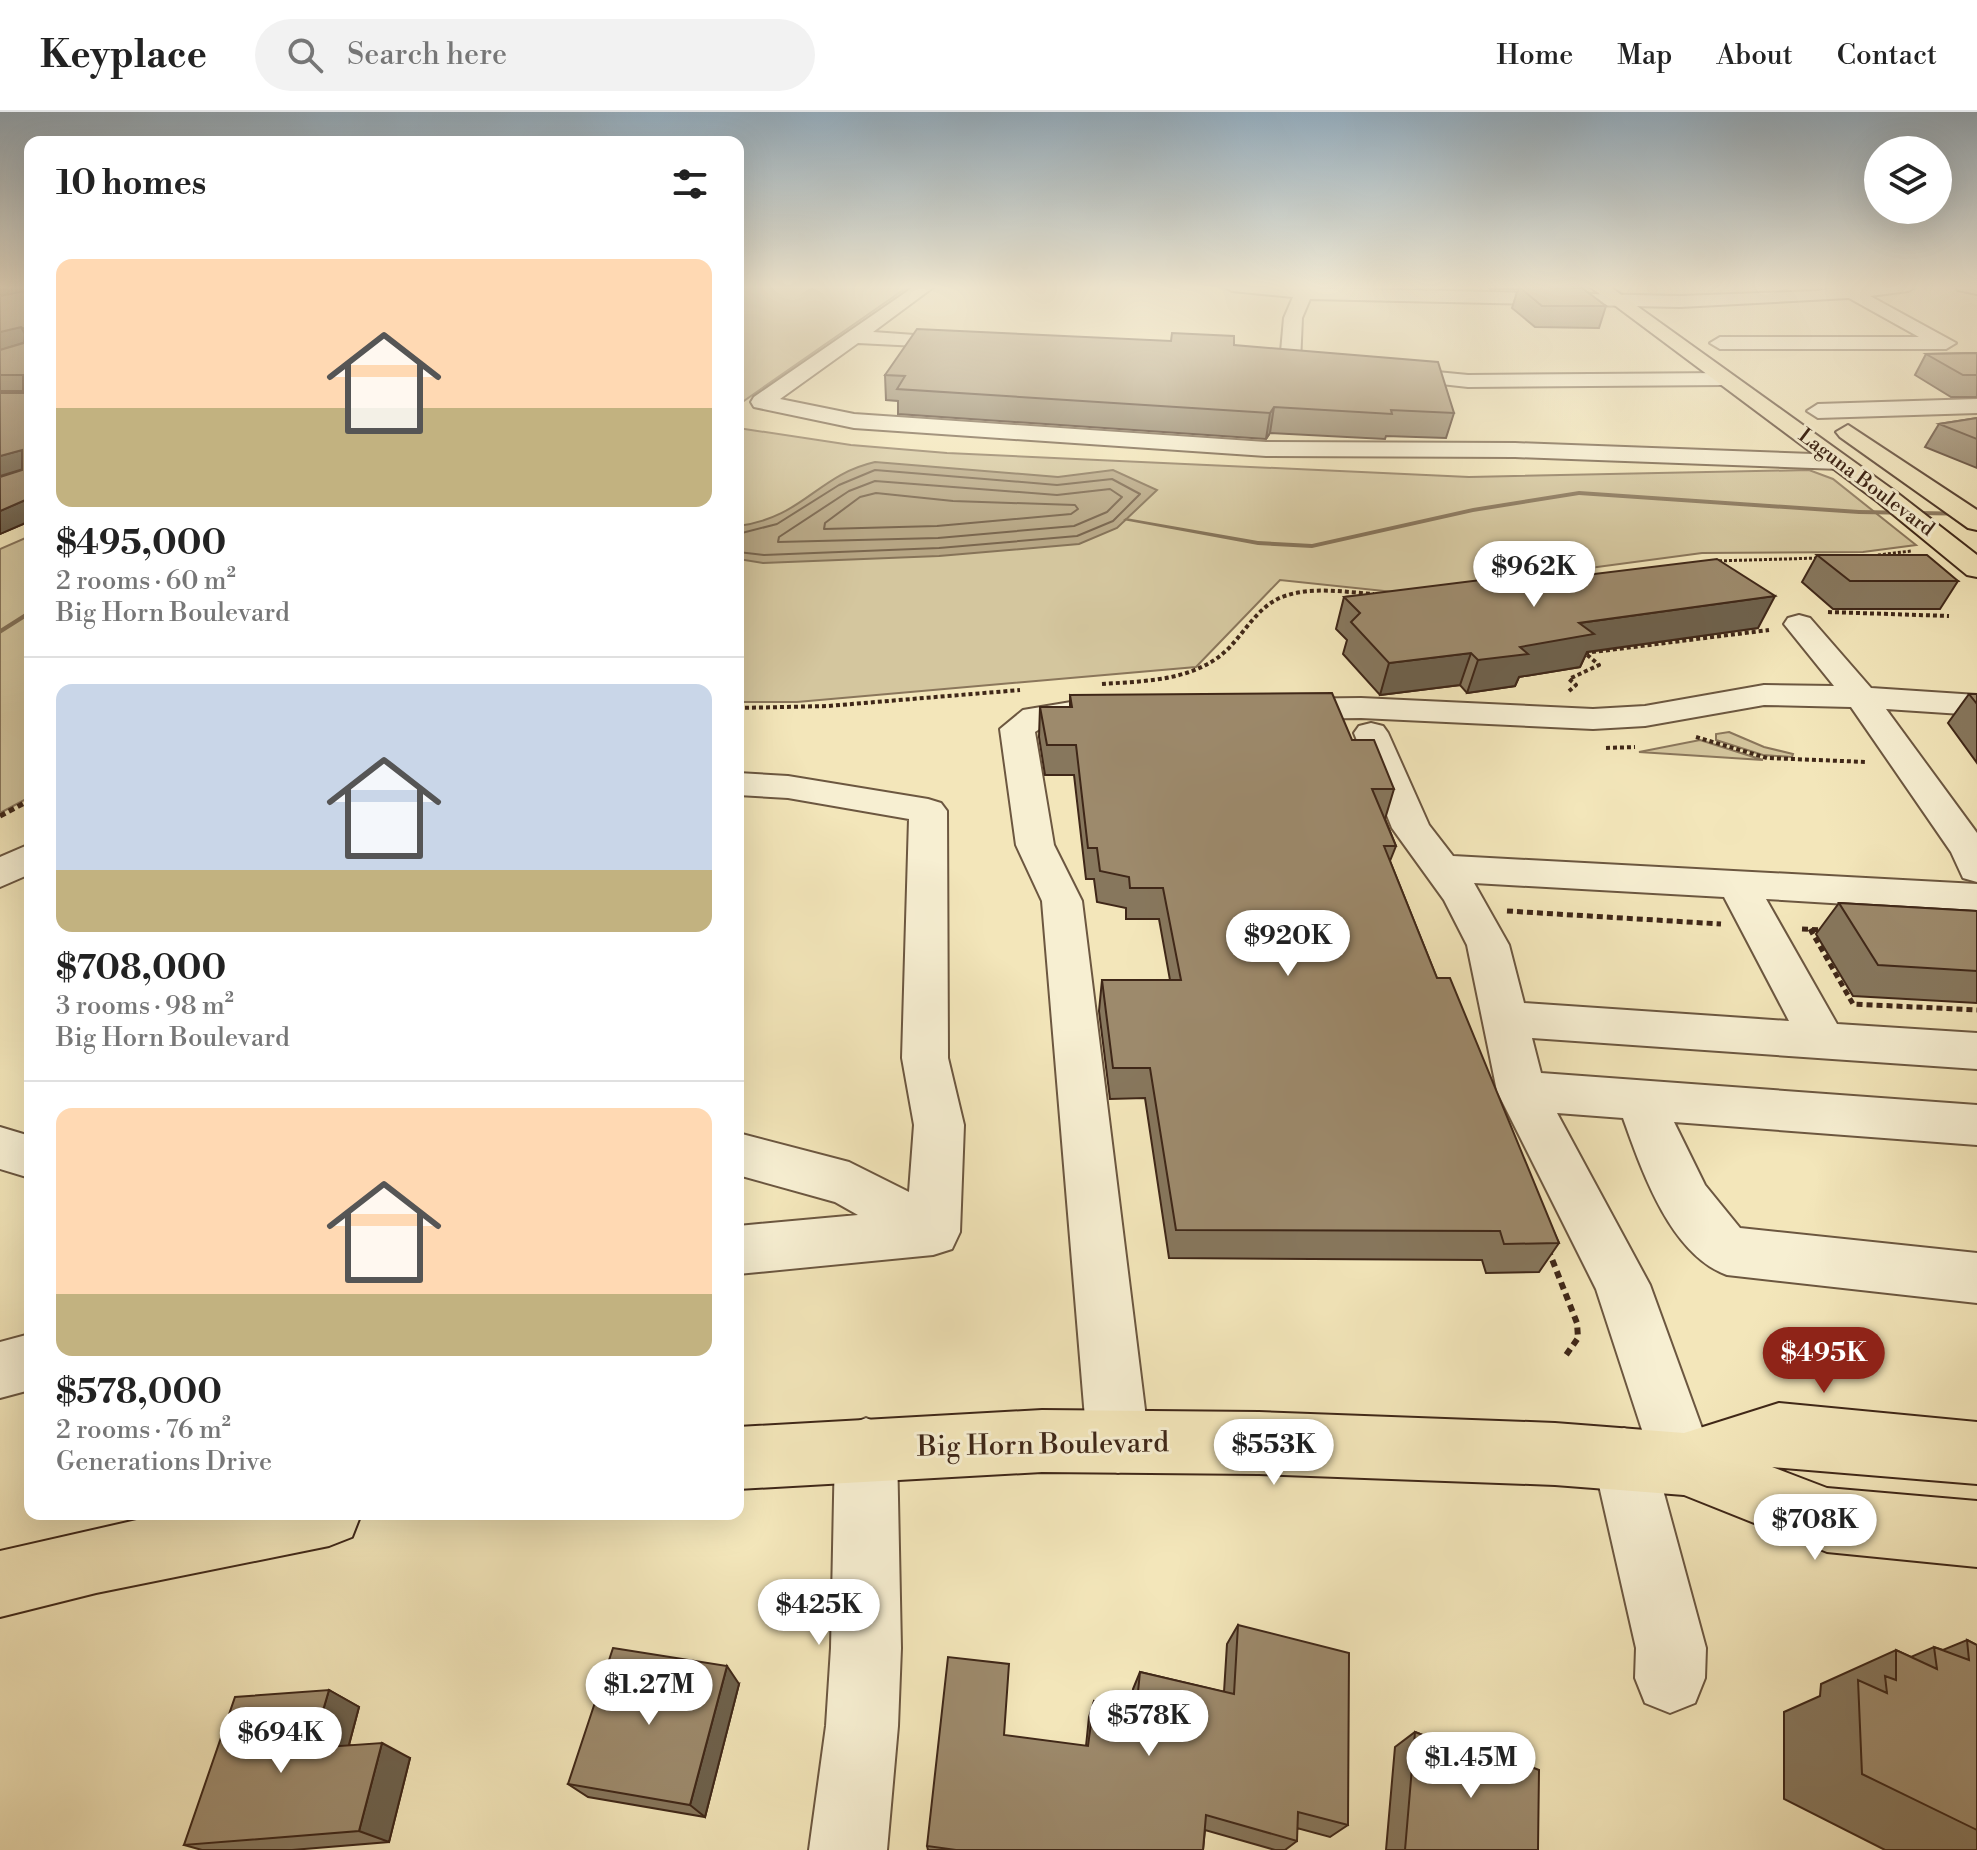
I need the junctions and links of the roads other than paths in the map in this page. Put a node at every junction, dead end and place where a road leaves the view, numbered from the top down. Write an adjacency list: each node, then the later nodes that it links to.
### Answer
1 (811, 367): 11 (street)
2 (1709, 367): 4 (main road, Laguna Boulevard)
3 (1363, 371): 5 (street)
4 (1725, 379): 5 (street); 11 (main road, Laguna Boulevard)
5 (1648, 380): 6 (street)
6 (1674, 400)
7 (1808, 404): 9 (street); 12 (main road, Laguna Boulevard)
8 (1977, 406): 9 (street)
9 (1892, 410): 10 (street)
10 (1977, 423)
11 (1840, 462): 13 (main road, Laguna Boulevard)
12 (1977, 522)
13 (1977, 569)
14 (1799, 624): 15 (street)
15 (1861, 698): 16 (street); 17 (street); 23 (street)
16 (1977, 705)
17 (1361, 708): 18 (street); 22 (street)
18 (1241, 710)
19 (1135, 711): 41 (street)
20 (744, 784): 36 (street)
21 (24, 860): 24 (street)
22 (1443, 868): 25 (street); 27 (street)
23 (1977, 869)
24 (0, 874)
25 (1737, 884): 26 (street); 28 (street)
26 (1977, 898)
27 (1507, 1019): 28 (street); 30 (street)
28 (1823, 1041): 29 (street)
29 (1977, 1051)
30 (1521, 1091): 31 (street); 45 (street)
31 (1642, 1100): 32 (street); 38 (street)
32 (1977, 1125)
33 (0, 1148): 34 (street)
34 (24, 1155)
35 (744, 1156): 36 (street)
36 (933, 1232): 37 (street)
37 (744, 1249)
38 (1977, 1278)
39 (24, 1364): 40 (street)
40 (0, 1370)
41 (1118, 1442): 42 (main road, Big Horn Boulevard); 45 (main road, Big Horn Boulevard)
42 (866, 1449): 44 (main road, Big Horn Boulevard); 50 (street)
43 (1977, 1453): 45 (main road, Big Horn Boulevard)
44 (744, 1458)
45 (1654, 1462): 47 (main road, Big Horn Boulevard); 49 (street)
46 (299, 1520): 48 (main road)
47 (1977, 1534)
48 (0, 1584)
49 (1670, 1678)
50 (848, 1850)

